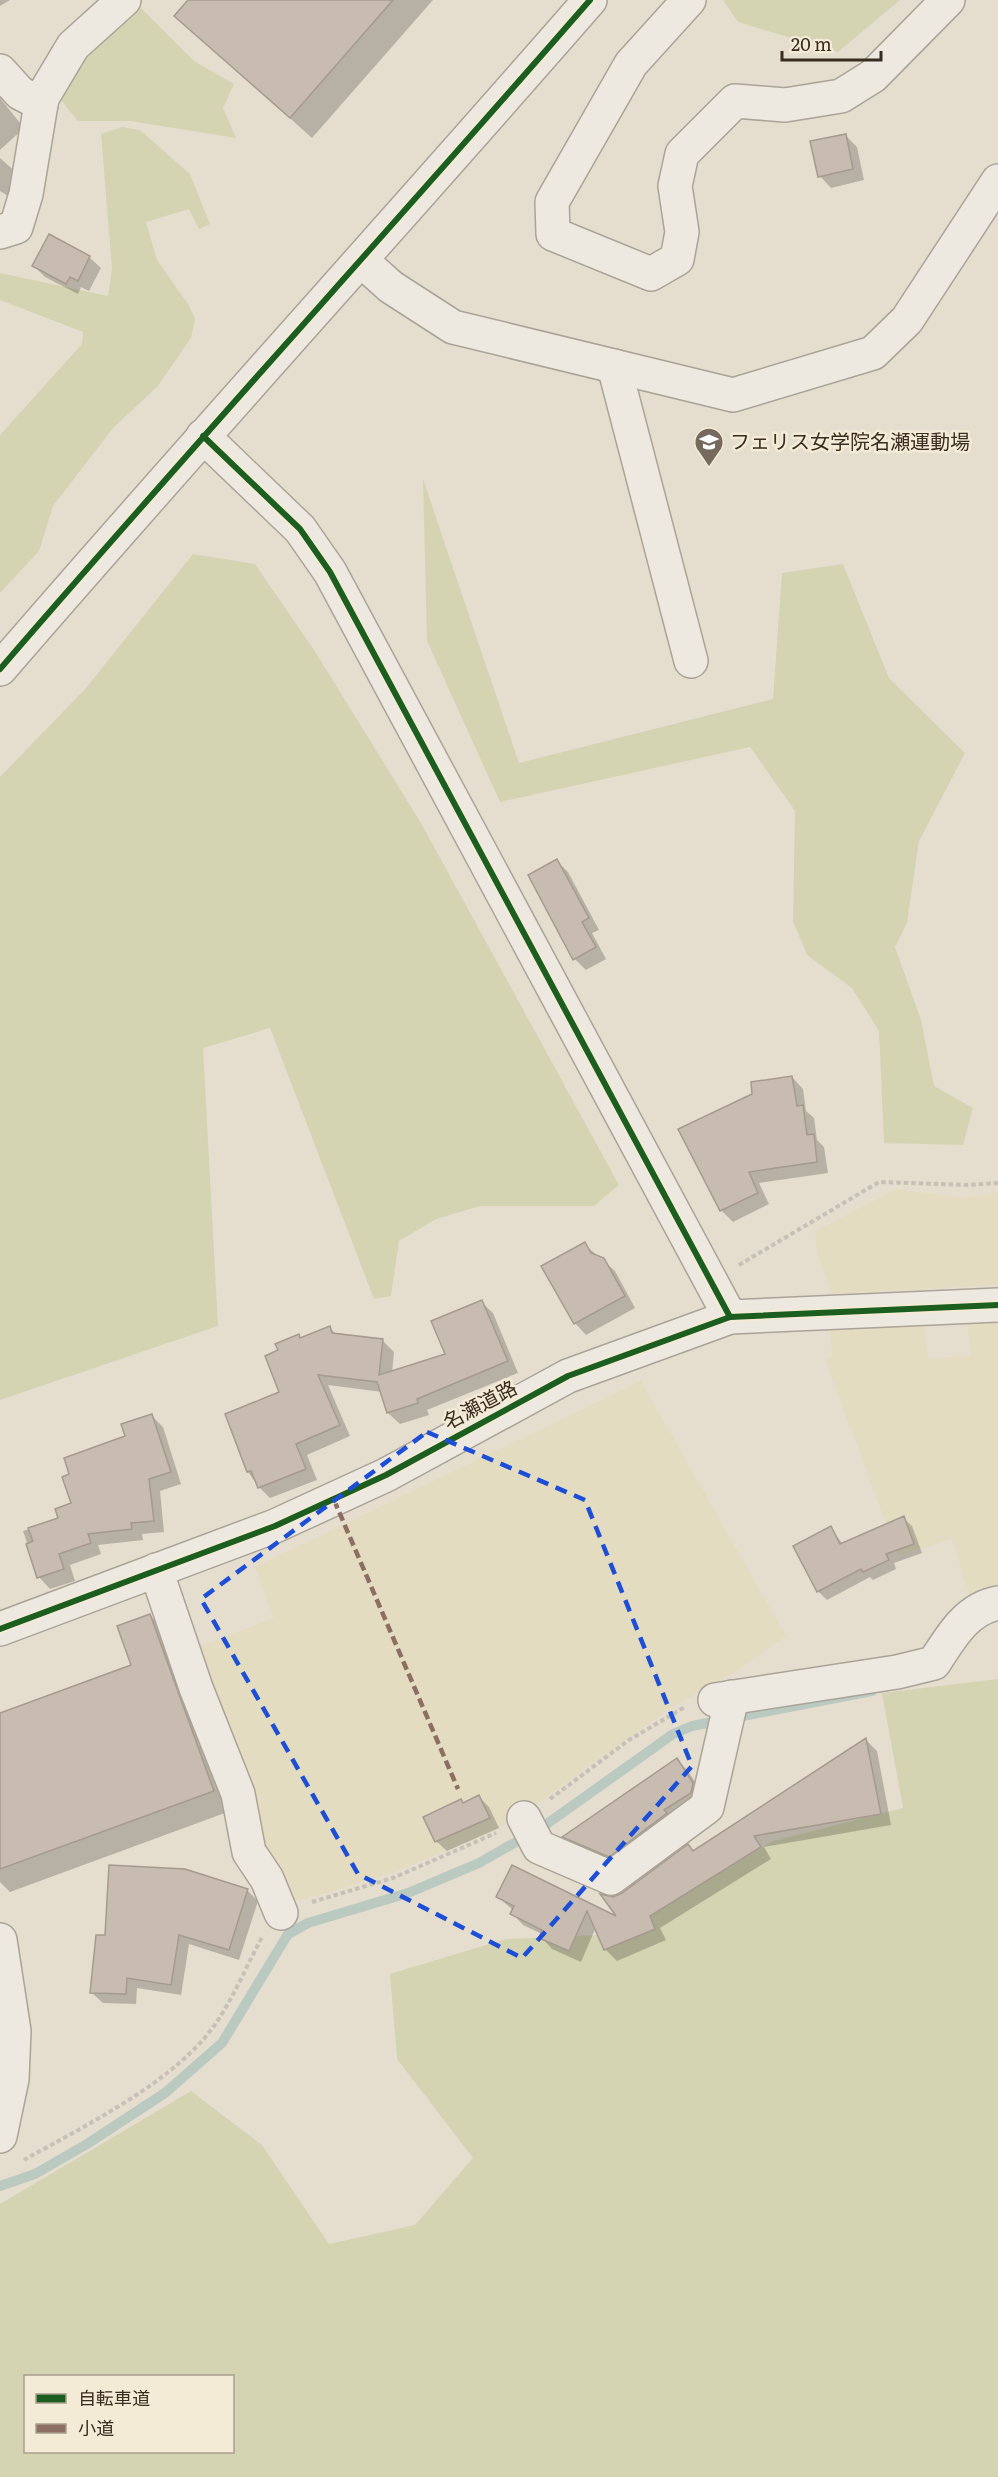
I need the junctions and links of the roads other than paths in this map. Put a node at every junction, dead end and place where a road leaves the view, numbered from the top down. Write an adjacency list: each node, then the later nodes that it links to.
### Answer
1 (124, 0): 6 (street)
2 (590, 0): 9 (street)
3 (689, 0): 4 (street)
4 (948, 0)
5 (0, 71): 6 (street)
6 (41, 104): 8 (street)
7 (998, 180): 10 (street)
8 (0, 232)
9 (362, 261): 10 (street); 11 (street)
10 (614, 366): 13 (street)
11 (203, 436): 12 (street); 15 (street)
12 (7, 648)
13 (691, 661)
14 (998, 1305): 15 (street, 名瀬道路)
15 (730, 1317): 16 (street, 名瀬道路)
16 (156, 1570): 18 (street, 名瀬道路); 20 (street)
17 (998, 1603): 19 (street)
18 (0, 1629)
19 (531, 1830)
20 (281, 1913)
21 (0, 1940): 22 (street)
22 (0, 2136)

